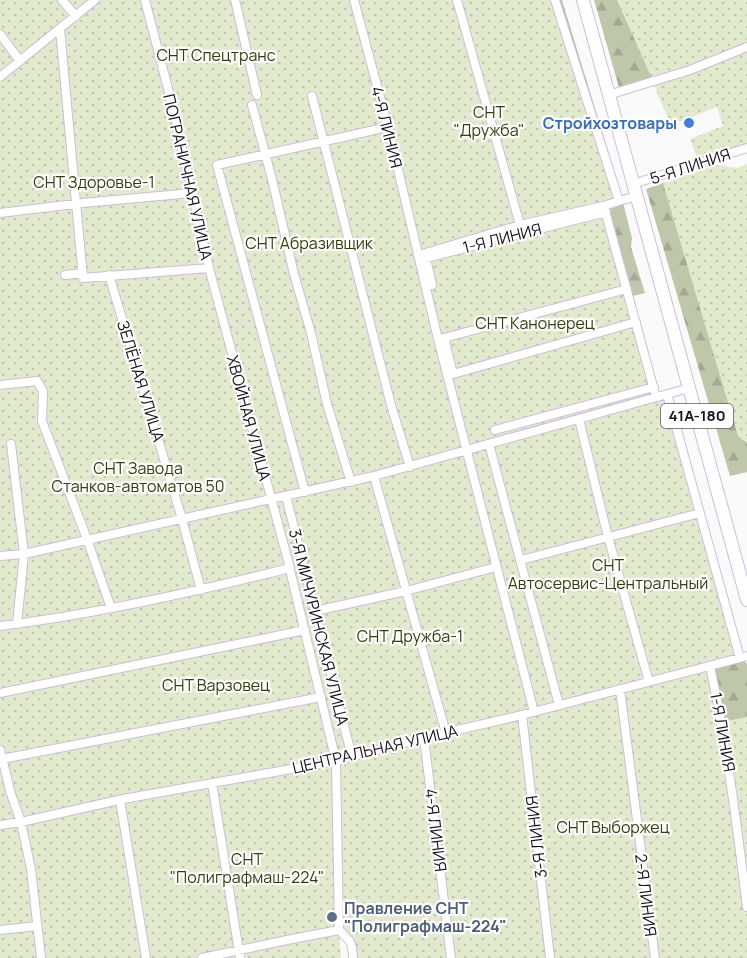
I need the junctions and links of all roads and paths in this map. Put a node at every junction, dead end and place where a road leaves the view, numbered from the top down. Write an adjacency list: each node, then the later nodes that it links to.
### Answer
1 (62, 0): 9 (street)
2 (94, 0): 9 (street)
3 (145, 0): 24 (street, ПОГРАНИЧНАЯ УЛИЦА)
4 (235, 0): 15 (street)
5 (354, 0): 19 (street, 4-Я ЛИНИЯ)
6 (457, 0): 29 (street)
7 (555, 0): 25 (street)
8 (582, 0): 16 (main road, 41А-180)
9 (76, 16): 10 (street)
10 (60, 29): 13 (street); 26 (street)
11 (0, 34): 13 (street)
12 (747, 47): 16 (street)
13 (20, 61): 14 (street)
14 (0, 77)
15 (257, 95)
16 (608, 95): 23 (main road, 41А-180)
17 (312, 96): 20 (street)
18 (252, 105): 22 (street)
19 (388, 127): 20 (street); 30 (street, 4-Я ЛИНИЯ)
20 (323, 142): 22 (street); 50 (street)
21 (747, 148): 23 (street, 5-Я ЛИНИЯ)
22 (265, 155): 52 (street); 53 (street)
23 (635, 190): 25 (street, 5-Я ЛИНИЯ); 42 (main road, 41А-180)
24 (192, 193): 26 (street); 31 (street, ПОГРАНИЧНАЯ УЛИЦА)
25 (618, 201): 27 (street, 5-Я ЛИНИЯ)
26 (76, 204): 28 (street); 34 (street)
27 (605, 209): 29 (street); 35 (street, 1-Я ЛИНИЯ); 36 (street)
28 (0, 213)
29 (520, 225): 30 (street)
30 (418, 255): 38 (street, 4-Я ЛИНИЯ)
31 (209, 268): 33 (street, ПОГРАНИЧНАЯ УЛИЦА); 55 (street, ХВОЙНАЯ УЛИЦА)
32 (65, 275): 34 (street, ПОГРАНИЧНАЯ УЛИЦА)
33 (110, 275): 34 (street, ПОГРАНИЧНАЯ УЛИЦА); 57 (street, ЗЕЛЁНАЯ УЛИЦА)
34 (83, 276)
35 (432, 285)
36 (627, 288): 37 (street); 38 (street)
37 (636, 322): 38 (street); 41 (street)
38 (441, 338): 49 (street)
39 (0, 379): 40 (street)
40 (0, 385): 59 (street)
41 (654, 387): 44 (street); 46 (street)
42 (689, 388): 43 (street); 67 (main road, 41А-180)
43 (667, 394): 44 (street); 56 (street)
44 (656, 397): 45 (street)
45 (579, 419): 48 (street); 58 (street)
46 (495, 430)
47 (11, 444): 60 (street)
48 (489, 444): 49 (street); 62 (street)
49 (467, 451): 50 (street); 63 (street)
50 (410, 467): 51 (street)
51 (374, 476): 52 (street); 66 (street)
52 (351, 482): 53 (street)
53 (305, 492): 54 (street)
54 (286, 496): 55 (street); 69 (street, 3-Я МИЧУРИНСКАЯ УЛИЦА)
55 (271, 500): 57 (street); 64 (street, ХВОЙНАЯ УЛИЦА)
56 (700, 513): 58 (street); 73 (street)
57 (182, 519): 59 (street); 65 (street, ЗЕЛЁНАЯ УЛИЦА)
58 (608, 537): 62 (street); 75 (street)
59 (87, 539): 60 (street); 68 (street)
60 (24, 554): 61 (street); 70 (street)
61 (0, 556)
62 (521, 560): 79 (street)
63 (496, 567): 66 (street); 80 (street)
64 (291, 571): 65 (street); 72 (street, ХВОЙНАЯ УЛИЦА)
65 (201, 590): 68 (street)
66 (406, 591): 69 (street); 82 (street)
67 (747, 600)
68 (111, 608): 70 (street)
69 (315, 611): 85 (street, 3-Я МИЧУРИНСКАЯ УЛИЦА)
70 (17, 624): 71 (street)
71 (0, 626)
72 (305, 630): 77 (street); 78 (street, ХВОЙНАЯ УЛИЦА)
73 (743, 657): 74 (street, ЦЕНТРАЛЬНАЯ УЛИЦА)
74 (710, 666): 75 (street, ЦЕНТРАЛЬНАЯ УЛИЦА); 91 (street, 1-Я ЛИНИЯ)
75 (649, 682): 76 (street, ЦЕНТРАЛЬНАЯ УЛИЦА)
76 (620, 689): 79 (street, ЦЕНТРАЛЬНАЯ УЛИЦА); 102 (street, 2-Я ЛИНИЯ)
77 (0, 693)
78 (321, 697): 84 (street); 86 (street, ХВОЙНАЯ УЛИЦА)
79 (559, 705): 80 (street, ЦЕНТРАЛЬНАЯ УЛИЦА)
80 (534, 712): 81 (street, ЦЕНТРАЛЬНАЯ УЛИЦА)
81 (522, 716): 82 (street, ЦЕНТРАЛЬНАЯ УЛИЦА); 101 (street, 3-Я ЛИНИЯ)
82 (446, 733): 83 (street, ЦЕНТРАЛЬНАЯ УЛИЦА)
83 (424, 738): 85 (street, ЦЕНТРАЛЬНАЯ УЛИЦА); 100 (street, 4-Я ЛИНИЯ)
84 (1, 754): 89 (street)
85 (352, 757): 86 (street, ЦЕНТРАЛЬНАЯ УЛИЦА)
86 (336, 761): 87 (street, ЦЕНТРАЛЬНАЯ УЛИЦА); 94 (street)
87 (212, 783): 88 (street, ЦЕНТРАЛЬНАЯ УЛИЦА); 95 (street)
88 (120, 800): 89 (street, ЦЕНТРАЛЬНАЯ УЛИЦА); 97 (street)
89 (21, 822): 90 (street, ЦЕНТРАЛЬНАЯ УЛИЦА); 92 (street)
90 (0, 825)
91 (747, 907)
92 (37, 926): 93 (street); 96 (street)
93 (0, 930)
94 (339, 930): 95 (street); 99 (street)
95 (240, 954): 98 (street)
96 (41, 958)
97 (146, 958)
98 (202, 958)
99 (353, 958)
100 (451, 958)
101 (550, 958)
102 (655, 958)

